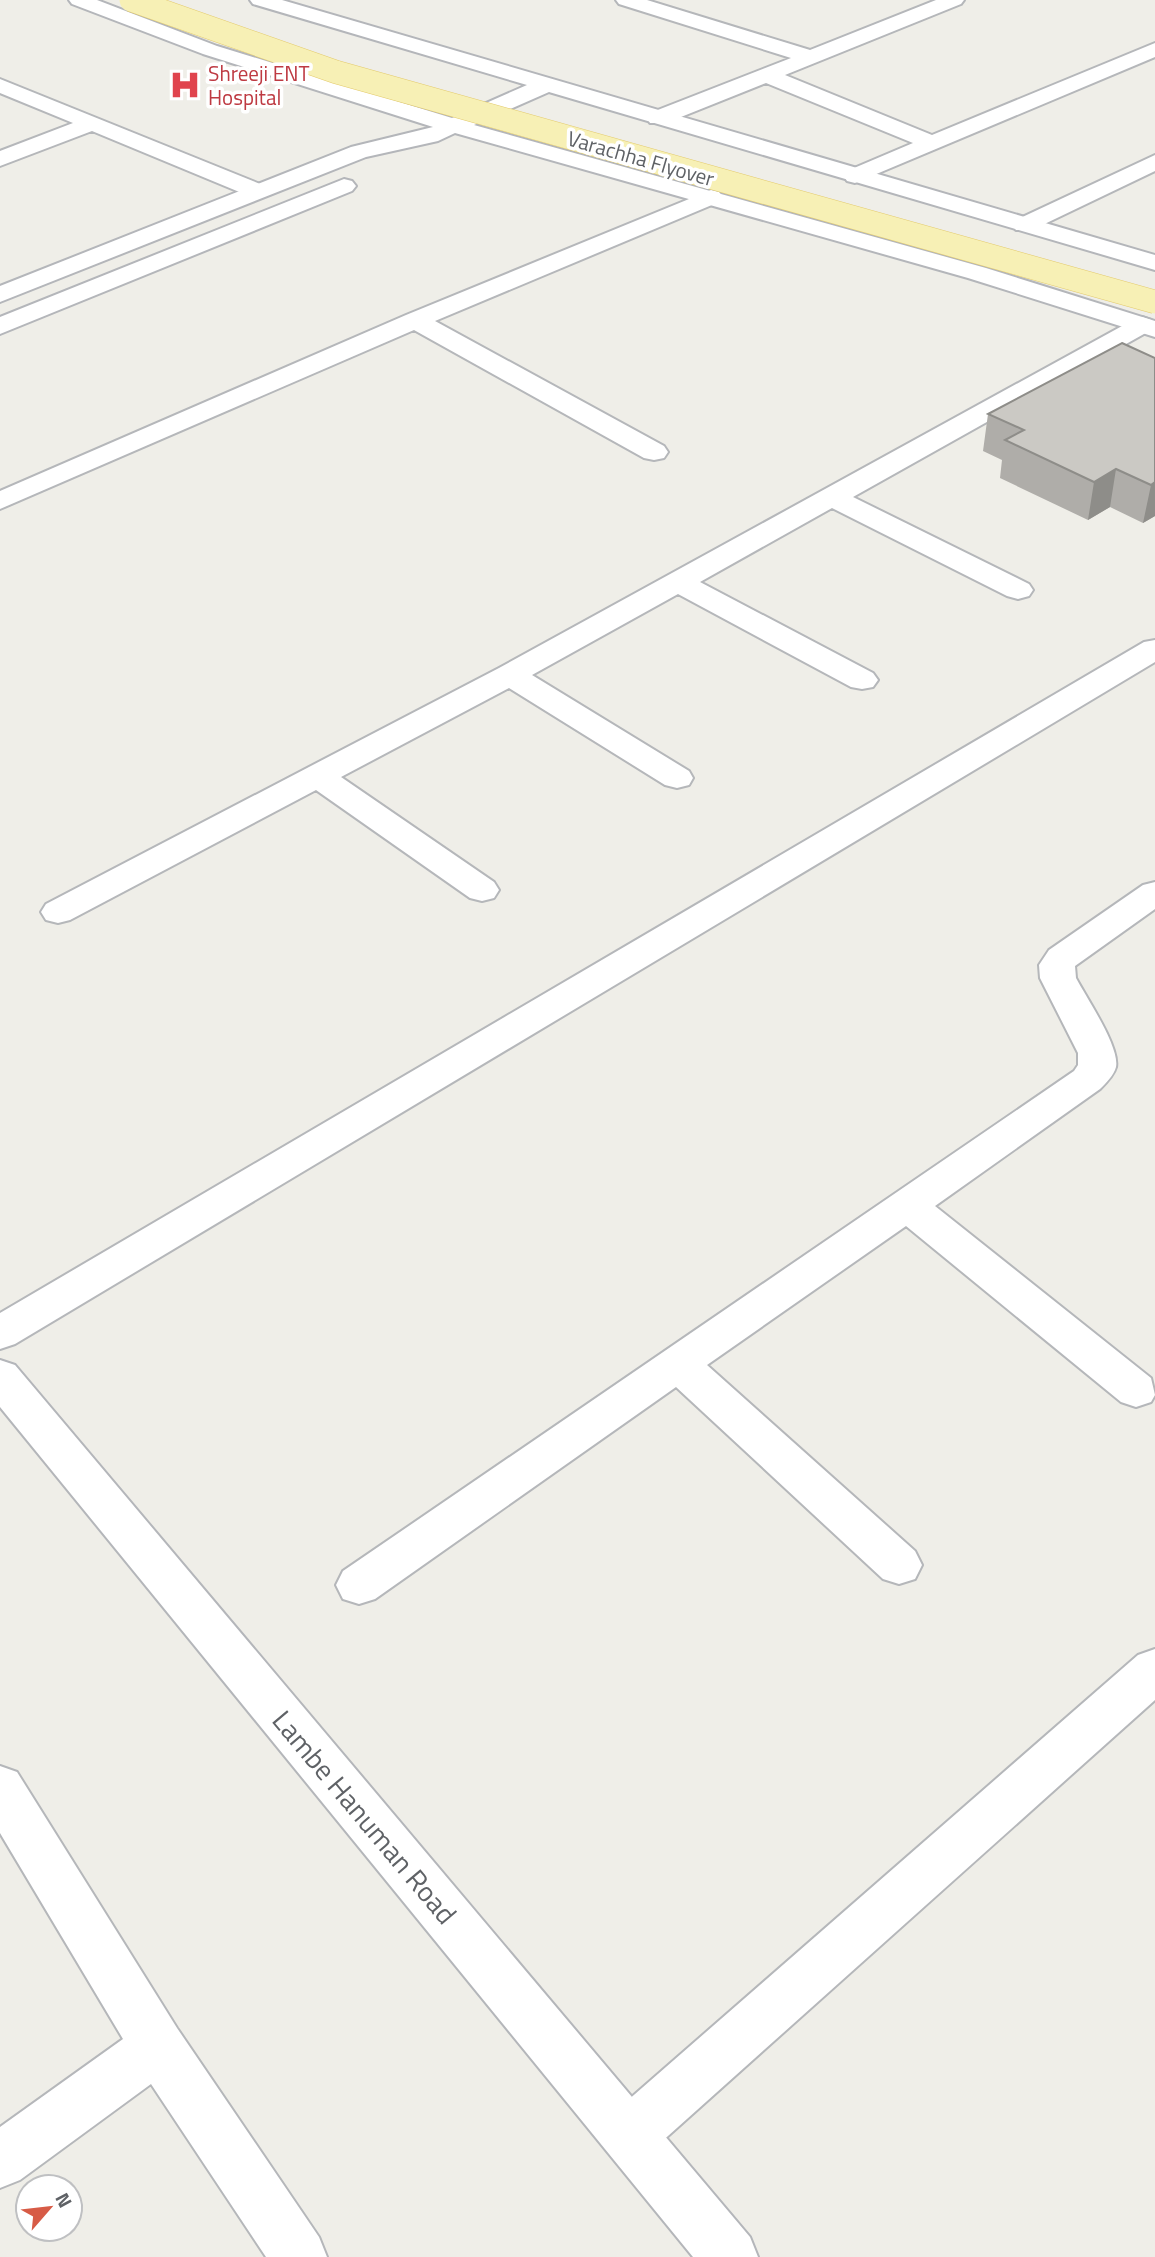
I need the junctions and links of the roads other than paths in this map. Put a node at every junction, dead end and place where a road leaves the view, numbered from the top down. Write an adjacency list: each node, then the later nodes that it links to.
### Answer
1 (79, 0): 16 (street)
2 (131, 0): 28 (main road, Varachha Flyover, bridge)
3 (188, 0): 26 (main road, Varachha Flyover)
4 (260, 0): 13 (street)
5 (626, 0): 10 (street)
6 (906, 0): 8 (street)
7 (954, 0): 8 (street)
8 (932, 9): 10 (street)
9 (1155, 49): 18 (street)
10 (810, 57): 11 (street)
11 (766, 75): 14 (street); 18 (street)
12 (0, 85): 15 (street)
13 (546, 85): 14 (street); 16 (street)
14 (658, 118): 21 (street)
15 (92, 123): 19 (street); 22 (street)
16 (455, 126): 17 (street); 23 (street)
17 (430, 136): 22 (street); 30 (street)
18 (932, 143): 21 (street)
19 (0, 159)
20 (1155, 162): 24 (street)
21 (855, 176): 24 (street)
22 (257, 191): 27 (street)
23 (711, 197): 28 (street); 29 (street)
24 (1024, 225): 25 (street)
25 (1155, 263)
26 (1155, 280)
27 (0, 295)
28 (1151, 319): 32 (street)
29 (415, 320): 31 (street); 33 (street)
30 (0, 326)
31 (654, 452)
32 (831, 497): 34 (street); 35 (street)
33 (0, 501)
34 (678, 582): 37 (street); 38 (street)
35 (1018, 590)
36 (1155, 649): 45 (street)
37 (510, 675): 39 (street); 40 (street)
38 (862, 680)
39 (319, 777): 41 (street); 43 (street)
40 (677, 778)
41 (482, 890)
42 (1155, 893): 44 (street)
43 (58, 912)
44 (907, 1205): 46 (street); 48 (street)
45 (0, 1333)
46 (678, 1364): 49 (street); 50 (street)
47 (0, 1377): 54 (street, Lambe Hanuman Road)
48 (1136, 1390)
49 (899, 1565)
50 (359, 1585)
51 (1155, 1670): 54 (street)
52 (0, 1788): 53 (street)
53 (158, 2047): 55 (street); 56 (street)
54 (629, 2134): 57 (street, Lambe Hanuman Road)
55 (0, 2160)
56 (299, 2257)
57 (730, 2257)

